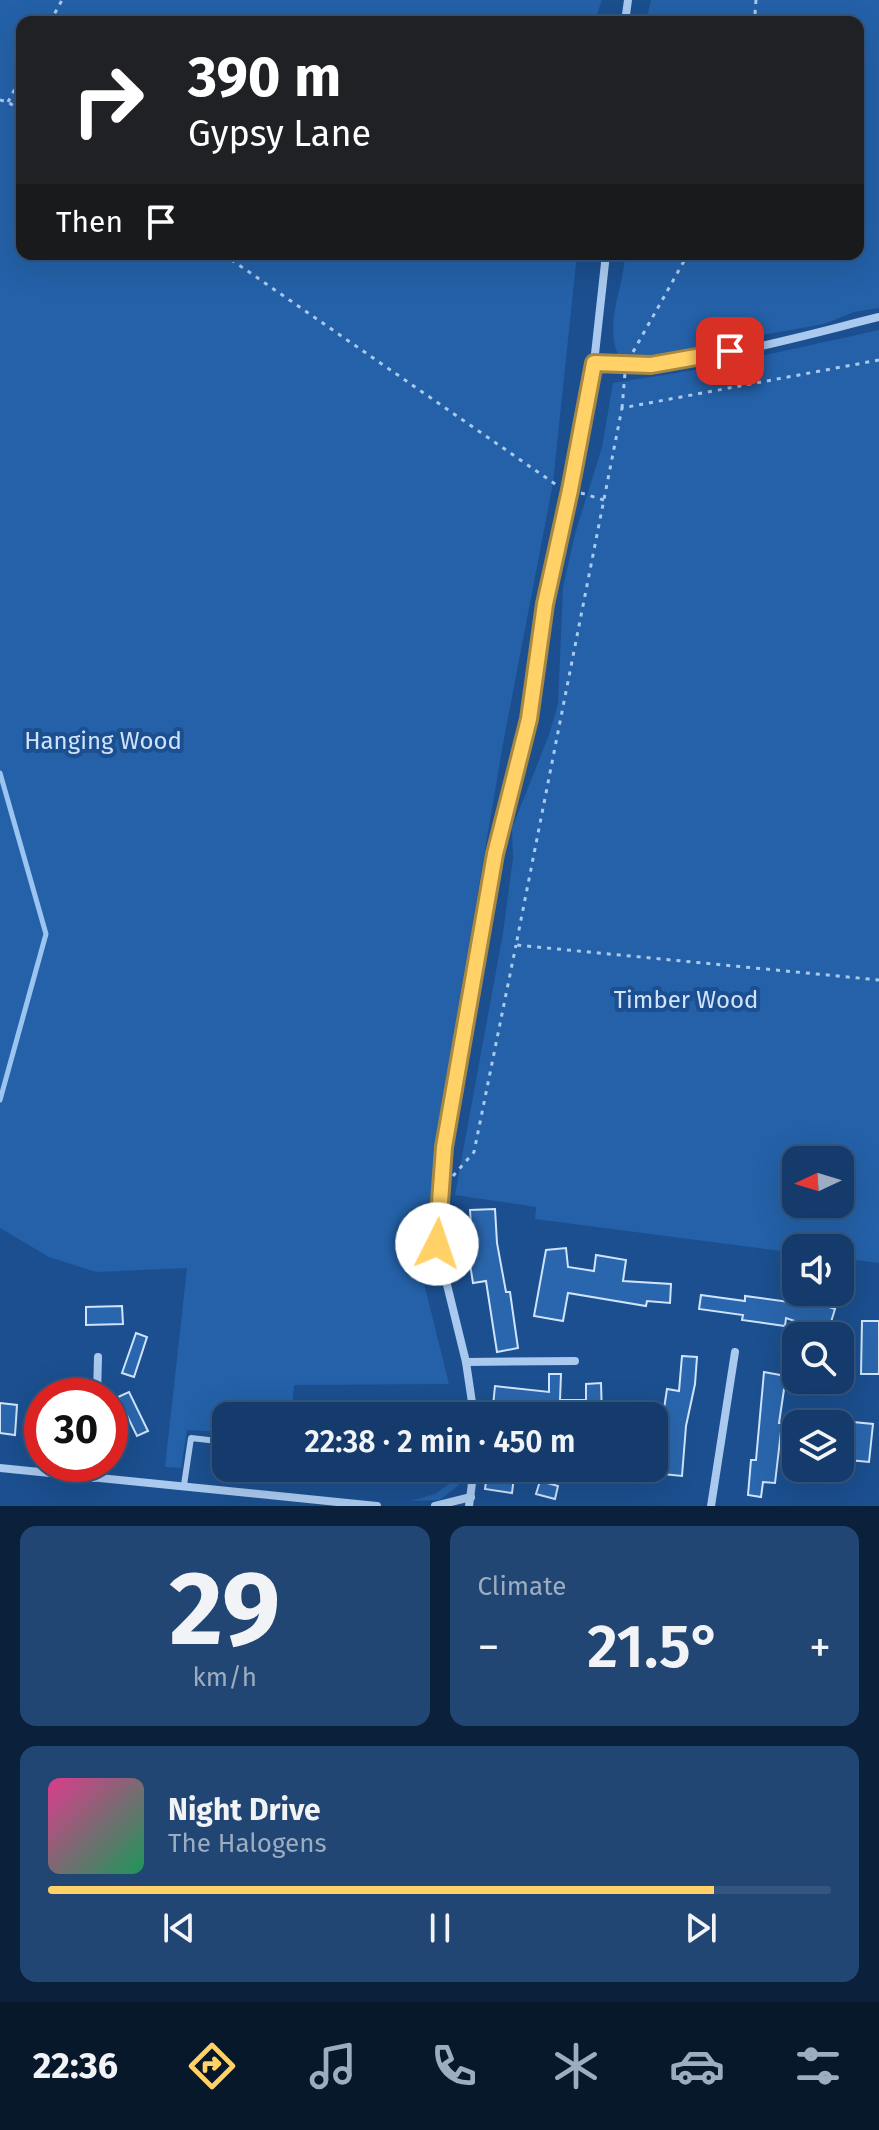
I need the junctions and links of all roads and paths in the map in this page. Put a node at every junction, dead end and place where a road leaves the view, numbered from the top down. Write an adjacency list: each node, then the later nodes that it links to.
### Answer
1 (16, 87): 3 (path)
2 (0, 100): 3 (path)
3 (8, 102): 4 (path)
4 (16, 108)
5 (232, 260): 13 (path)
6 (605, 260): 10 (street)
7 (685, 260): 11 (path)
8 (879, 317): 11 (street)
9 (879, 360): 12 (path)
10 (594, 363): 11 (street); 13 (street)
11 (625, 366): 12 (path)
12 (622, 408): 14 (path)
13 (570, 490): 14 (path); 17 (street)
14 (604, 500): 15 (path)
15 (516, 945): 16 (path); 17 (path)
16 (879, 980)
17 (440, 1191): 21 (street)
18 (735, 1352): 32 (street)
19 (98, 1357): 22 (street)
20 (575, 1361): 21 (street)
21 (466, 1362): 23 (street)
22 (97, 1378)
23 (472, 1402)
24 (212, 1440): 28 (lane)
25 (0, 1468): 26 (street)
26 (24, 1471)
27 (128, 1481): 28 (street)
28 (184, 1485): 30 (street)
29 (470, 1501): 31 (street)
30 (377, 1506)
31 (435, 1506)
32 (711, 1506)

